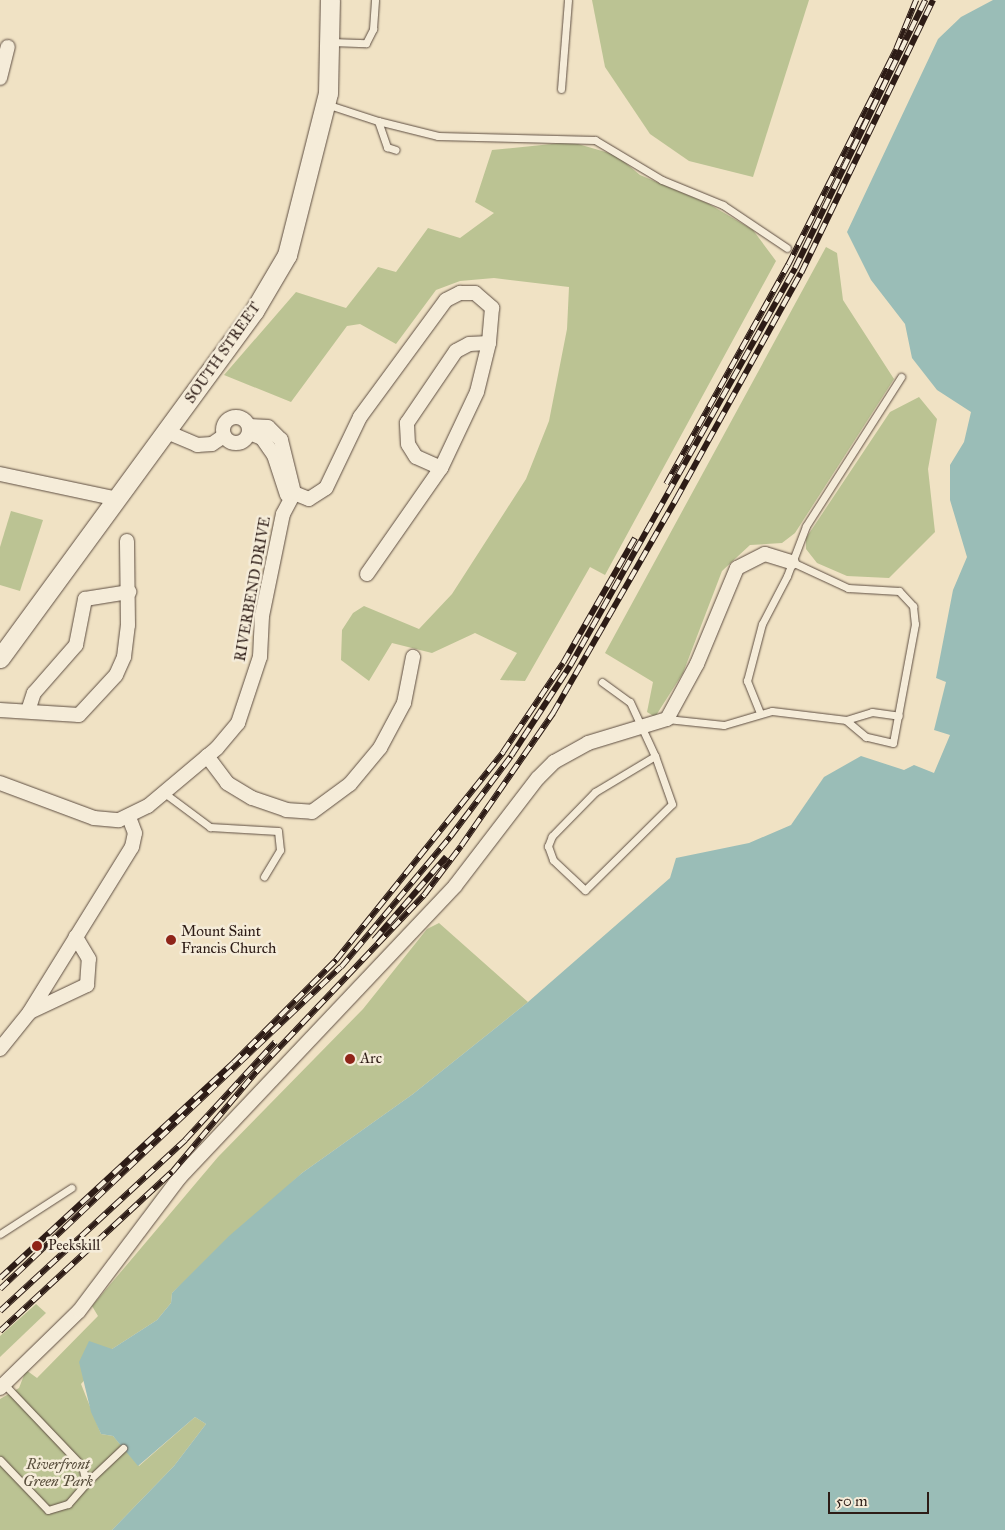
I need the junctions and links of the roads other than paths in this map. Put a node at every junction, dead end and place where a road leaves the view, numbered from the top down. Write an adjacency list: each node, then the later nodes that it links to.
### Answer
1 (330, 0): 4 (street, SOUTH STREET)
2 (376, 0): 4 (lane)
3 (568, 0): 7 (lane)
4 (330, 42): 8 (street, SOUTH STREET)
5 (8, 47): 6 (street)
6 (0, 78)
7 (561, 89)
8 (326, 104): 9 (lane); 15 (street, SOUTH STREET)
9 (378, 121): 10 (lane); 11 (lane)
10 (396, 150)
11 (787, 248)
12 (489, 343): 17 (street); 17 (street); 19 (street)
13 (901, 377): 22 (lane)
14 (249, 430): 16 (street); 16 (street, RIVERBEND DRIVE); 19 (street, RIVERBEND DRIVE)
15 (167, 432): 16 (street); 20 (street, SOUTH STREET)
16 (224, 436)
17 (441, 468): 23 (street)
18 (0, 474): 20 (street)
19 (292, 497): 35 (street, RIVERBEND DRIVE)
20 (118, 500): 26 (street, SOUTH STREET)
21 (127, 541): 24 (street)
22 (792, 562): 30 (lane); 31 (lane); 32 (street)
23 (367, 574)
24 (129, 592): 29 (street); 29 (street)
25 (413, 657): 35 (street)
26 (0, 658)
27 (602, 682): 34 (lane)
28 (0, 710): 29 (street)
29 (28, 711)
30 (760, 713): 32 (lane); 33 (lane)
31 (899, 716): 33 (lane); 33 (lane)
32 (667, 718): 34 (street)
33 (846, 720)
34 (645, 728): 36 (lane); 46 (street)
35 (207, 756): 38 (street, RIVERBEND DRIVE)
36 (655, 756): 36 (lane)
37 (0, 783): 39 (street)
38 (163, 792): 39 (street, RIVERBEND DRIVE); 40 (lane)
39 (129, 817): 41 (street)
40 (264, 877)
41 (76, 937): 42 (street); 42 (street)
42 (30, 1013): 43 (street)
43 (0, 1049)
44 (71, 1188): 45 (lane)
45 (0, 1234)
46 (2, 1386): 49 (lane)
47 (123, 1448): 49 (lane)
48 (0, 1460): 49 (lane)
49 (86, 1483)

